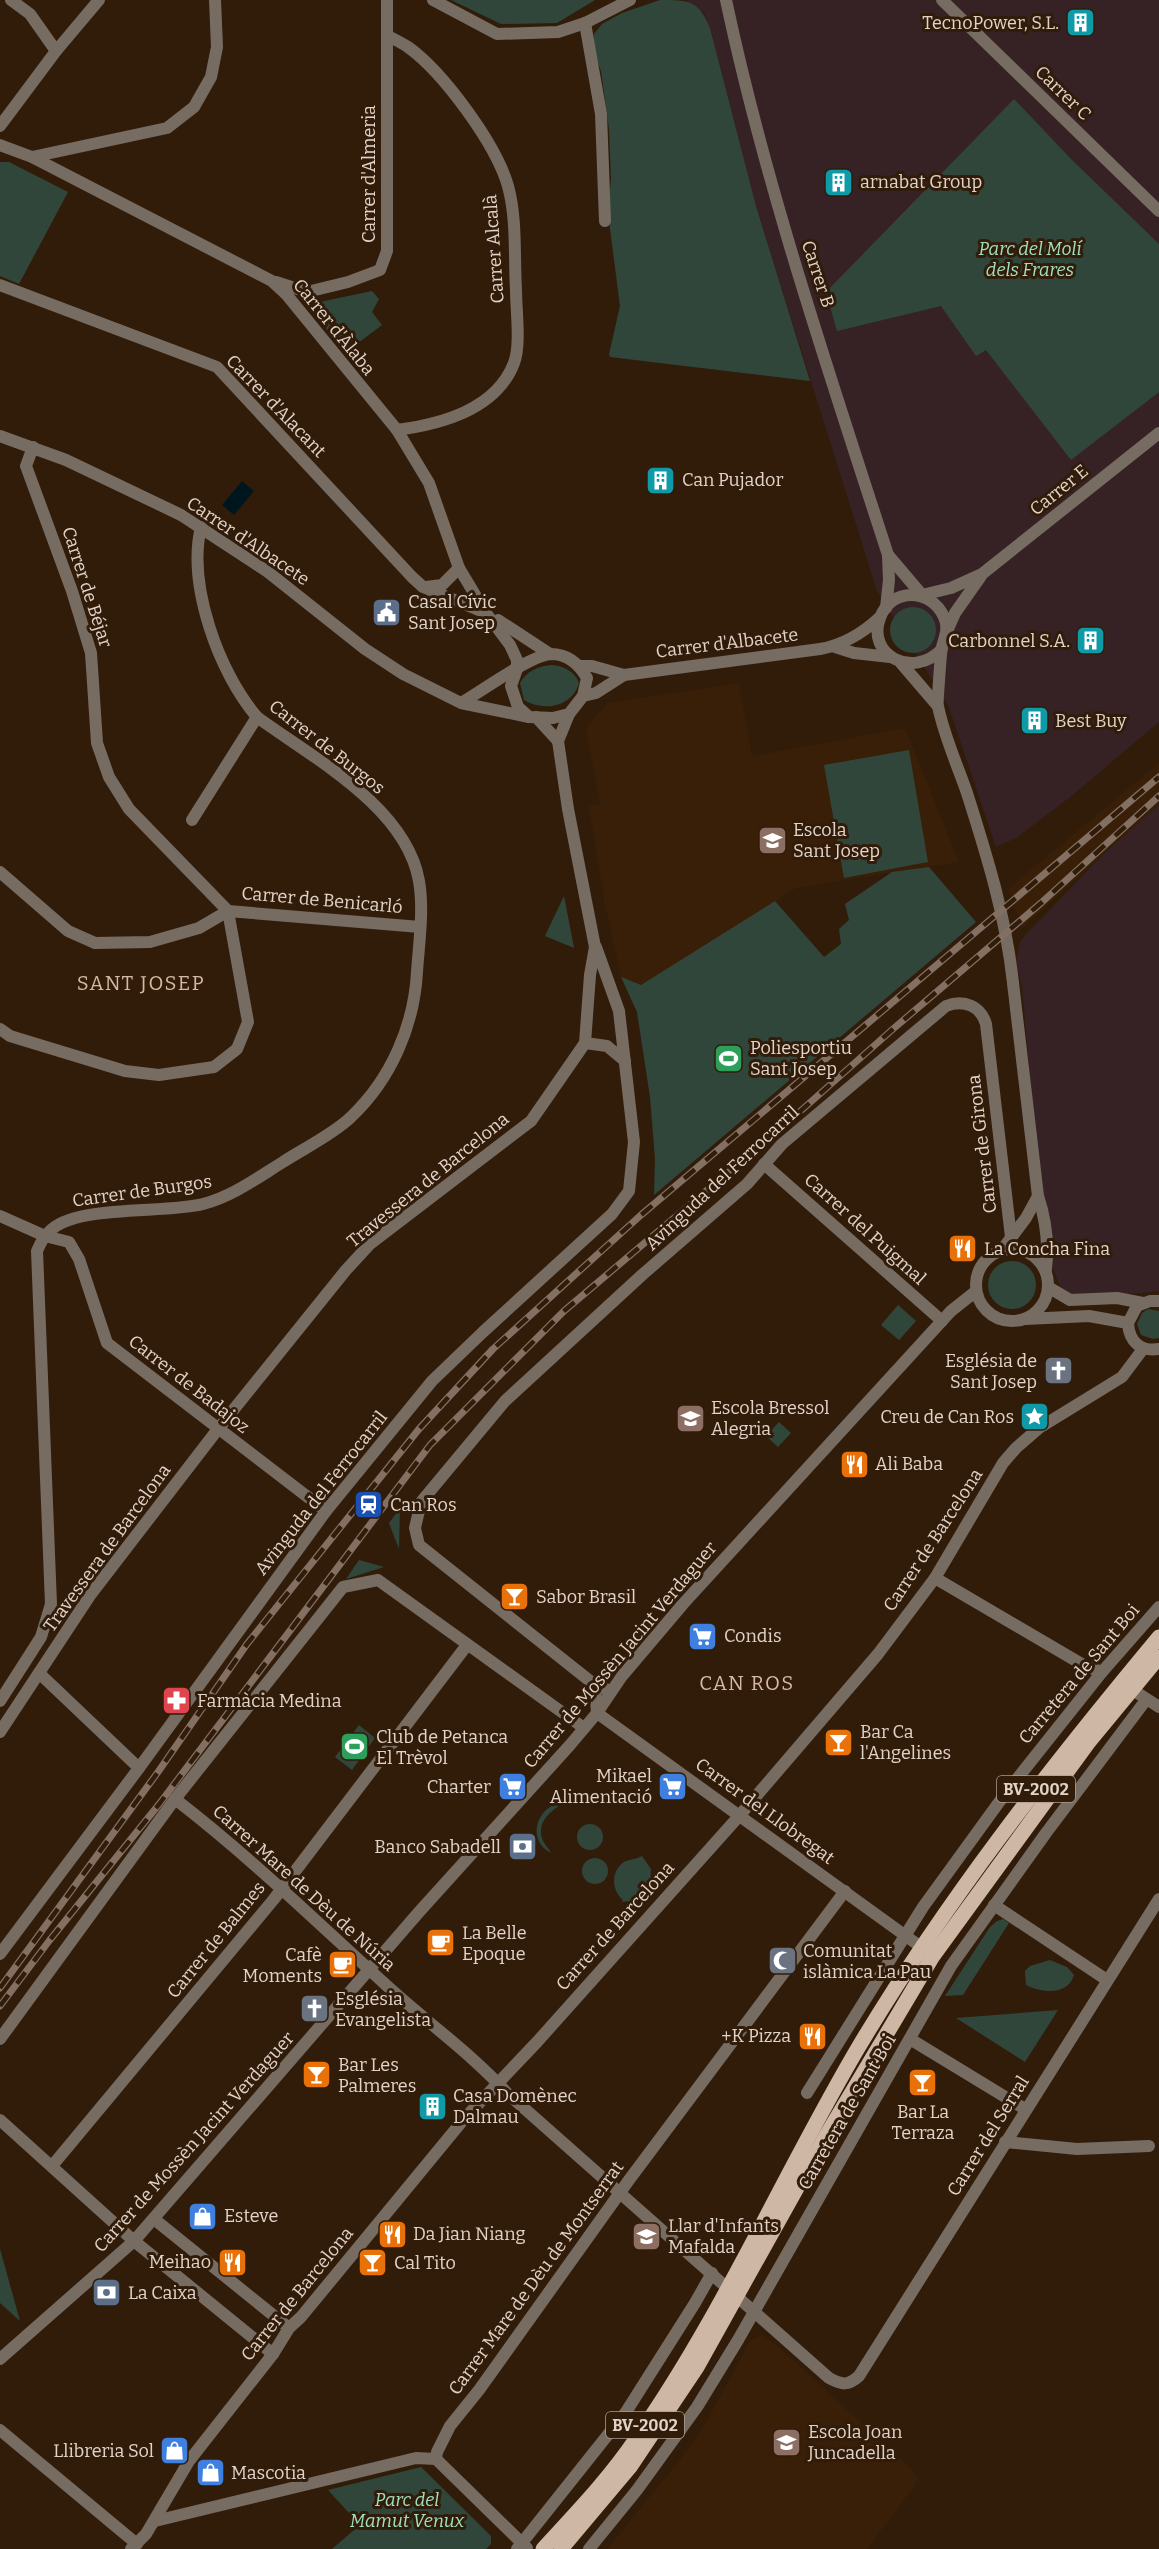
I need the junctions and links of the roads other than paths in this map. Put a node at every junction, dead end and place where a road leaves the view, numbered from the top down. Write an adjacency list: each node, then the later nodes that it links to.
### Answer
1 (11, 0): 11 (street)
2 (99, 0): 11 (street)
3 (214, 0): 14 (street)
4 (387, 0): 10 (street, Carrer d'Almeria)
5 (433, 0): 9 (street)
6 (630, 0): 9 (street)
7 (726, 0): 26 (street, Carrer B)
8 (942, 0): 15 (street, Carrer C)
9 (585, 23): 16 (street)
10 (388, 36): 19 (street, Carrer d'Almeria); 21 (street, Carrer Alcalà)
11 (56, 51): 12 (street)
12 (0, 126)
13 (0, 145): 14 (street, Carrer d'Àlaba)
14 (32, 157): 17 (street, Carrer d'Àlaba)
15 (1159, 211)
16 (605, 221)
17 (272, 281): 19 (street); 20 (street, Carrer d'Àlaba)
18 (0, 285): 29 (street, Carrer d'Alacant)
19 (307, 292): 20 (street)
20 (298, 309): 21 (street, Carrer d'Àlaba)
21 (397, 430): 27 (street, Carrer d'Àlaba)
22 (1159, 433): 28 (street, Carrer E)
23 (0, 436): 24 (street, Carrer d'Albacete)
24 (33, 447): 25 (street, Carrer d'Albacete); 52 (street, Carrer de Béjar)
25 (201, 527): 44 (street, Carrer d'Albacete); 47 (street, Carrer de Burgos)
26 (888, 555): 30 (street, Carrer B); 32 (street, Carrer B)
27 (459, 568): 29 (street); 31 (street, Carrer d'Àlaba)
28 (982, 574): 30 (street, Carrer E); 33 (street, Carrer E)
29 (423, 587): 31 (street, Carrer d'Alacant)
30 (922, 595): 32 (street); 33 (street)
31 (486, 613): 34 (street); 37 (street, Carrer d'Albacete)
32 (883, 613): 35 (street, Carrer d'Albacete); 38 (street)
33 (947, 630): 36 (street)
34 (510, 645): 40 (street); 42 (street)
35 (836, 647): 38 (street, Carrer d'Albacete); 41 (street, Carrer d'Albacete)
36 (942, 649): 38 (street); 45 (street)
37 (550, 654): 39 (street, Carrer d'Albacete); 40 (street)
38 (896, 660): 45 (street)
39 (580, 666): 41 (street, Carrer d'Albacete); 43 (street)
40 (517, 669): 42 (street); 48 (street)
41 (624, 675): 43 (street, Carrer d'Albacete)
42 (495, 683): 44 (street)
43 (583, 696): 46 (street, Carrer d'Albacete)
44 (461, 703): 48 (street, Carrer d'Albacete)
45 (938, 705): 60 (street)
46 (569, 714): 48 (street, Carrer d'Albacete); 49 (street)
47 (257, 717): 50 (street); 53 (street, Carrer de Burgos)
48 (533, 717): 49 (street)
49 (558, 741): 54 (street, Travessera de Barcelona)
50 (192, 820)
51 (0, 872): 52 (street, Carrer de Benicarló)
52 (228, 911): 53 (street, Carrer de Benicarló); 56 (street)
53 (420, 927): 62 (street, Carrer de Burgos)
54 (595, 947): 57 (street, Travessera de Barcelona); 58 (street, Avinguda del Ferrocarril)
55 (970, 1005): 59 (street, Avinguda del Ferrocarril); 63 (street, Carrer de Girona)
56 (0, 1029)
57 (585, 1043): 58 (street); 75 (street, Travessera de Barcelona)
58 (625, 1061): 76 (street, Avinguda del Ferrocarril)
59 (764, 1164): 71 (street, Carrer del Puigmal); 86 (street, Avinguda del Ferrocarril)
60 (1038, 1196): 63 (street, Carrer de Girona); 65 (street)
61 (0, 1216): 62 (street)
62 (47, 1233): 75 (street, Carrer de Badajoz); 84 (street)
63 (1011, 1237): 64 (street)
64 (1001, 1251): 65 (street); 67 (street)
65 (1046, 1269): 66 (street)
66 (1048, 1287): 69 (street); 70 (street)
67 (975, 1292): 70 (street); 71 (street, Carrer de Mossèn Jacint Verdaguer)
68 (1158, 1301): 69 (street)
69 (1143, 1303): 72 (street)
70 (1024, 1319): 72 (street)
71 (942, 1321): 88 (street, Carrer de Mossèn Jacint Verdaguer)
72 (1128, 1323): 73 (street)
73 (1143, 1349): 74 (street); 77 (street, Carrer de Barcelona)
74 (1159, 1349)
75 (218, 1430): 76 (street, Carrer de Badajoz); 83 (street, Travessera de Barcelona)
76 (327, 1511): 95 (street, Avinguda del Ferrocarril)
77 (935, 1578): 82 (street); 97 (street, Carrer de Barcelona)
78 (1159, 1607): 82 (street, Carretera de Sant Boi)
79 (1159, 1637): 87 (main road, BV-2002)
80 (467, 1645): 93 (street); 96 (street); 98 (street, Carrer de Balmes)
81 (1159, 1657): 87 (main road, BV-2002)
82 (1102, 1672): 102 (street, Carretera de Sant Boi)
83 (39, 1673): 94 (street, Travessera de Barcelona); 95 (street)
84 (13, 1678): 85 (street); 90 (street)
85 (0, 1681)
86 (595, 1685): 88 (street); 92 (street)
87 (1126, 1686): 89 (street); 103 (main road, BV-2002)
88 (611, 1692): 92 (street, Carrer de Mossèn Jacint Verdaguer)
89 (1146, 1700): 91 (street); 101 (street, Carretera de Sant Boi)
90 (0, 1701)
91 (1159, 1707)
92 (597, 1713): 93 (street, Carrer de Mossèn Jacint Verdaguer); 97 (street, Carrer del Llobregat)
93 (584, 1728): 105 (street, Carrer de Mossèn Jacint Verdaguer)
94 (0, 1732)
95 (139, 1768): 104 (street, Avinguda del Ferrocarril)
96 (175, 1798): 98 (street, Carrer Mare de Dèu de Núria); 107 (street)
97 (740, 1815): 99 (street, Carrer del Llobregat); 109 (street, Carrer de Barcelona)
98 (281, 1888): 105 (street, Carrer Mare de Dèu de Núria); 115 (street, Carrer de Balmes)
99 (845, 1891): 102 (street, Carrer del Llobregat); 116 (street, Carrer Mare de Dèu de Montserrat)
100 (1159, 1899): 106 (street, Carrer del Serral)
101 (994, 1905): 106 (street); 108 (street, Carretera de Sant Boi)
102 (905, 1935): 103 (street, Carrer del Llobregat); 110 (street, Carretera de Sant Boi)
103 (927, 1952): 120 (main road, BV-2002)
104 (0, 1954)
105 (370, 1970): 109 (street, Carrer Mare de Dèu de Núria); 117 (street, Carrer de Mossèn Jacint Verdaguer)
106 (1107, 1980): 111 (street, Carrer del Serral)
107 (0, 2039)
108 (910, 2039): 111 (street); 121 (street, Carretera de Sant Boi)
109 (499, 2083): 116 (street, Carrer Mare de Dèu de Núria); 122 (street, Carrer de Barcelona)
110 (807, 2093)
111 (1025, 2109): 113 (street, Carrer del Serral)
112 (0, 2120): 115 (street)
113 (1005, 2142): 114 (street); 125 (street, Carrer del Serral)
114 (1149, 2146)
115 (52, 2166): 118 (street)
116 (620, 2192): 119 (street, Carrer Mare de Dèu de Núria); 127 (street, Carrer Mare de Dèu de Montserrat)
117 (154, 2219): 118 (street, Carrer de Mossèn Jacint Verdaguer); 122 (street)
118 (134, 2241): 123 (street); 124 (street, Carrer de Mossèn Jacint Verdaguer)
119 (712, 2273): 120 (street, Carrer Mare de Dèu de Núria); 130 (street)
120 (733, 2292): 121 (street, Carrer Mare de Dèu de Núria); 131 (main road, BV-2002); 132 (main road, BV-2002)
121 (754, 2311): 125 (street, Carrer Mare de Dèu de Núria); 133 (street, Carretera de Sant Boi)
122 (289, 2328): 123 (street, Carrer de Barcelona)
123 (273, 2354): 128 (street, Carrer de Barcelona)
124 (0, 2359)
125 (841, 2385)
126 (0, 2430): 129 (street)
127 (436, 2459): 128 (street); 130 (street)
128 (155, 2521): 129 (street, Carrer de Barcelona)
129 (134, 2546)
130 (522, 2547)
131 (543, 2549)
132 (561, 2549)
133 (589, 2549)

